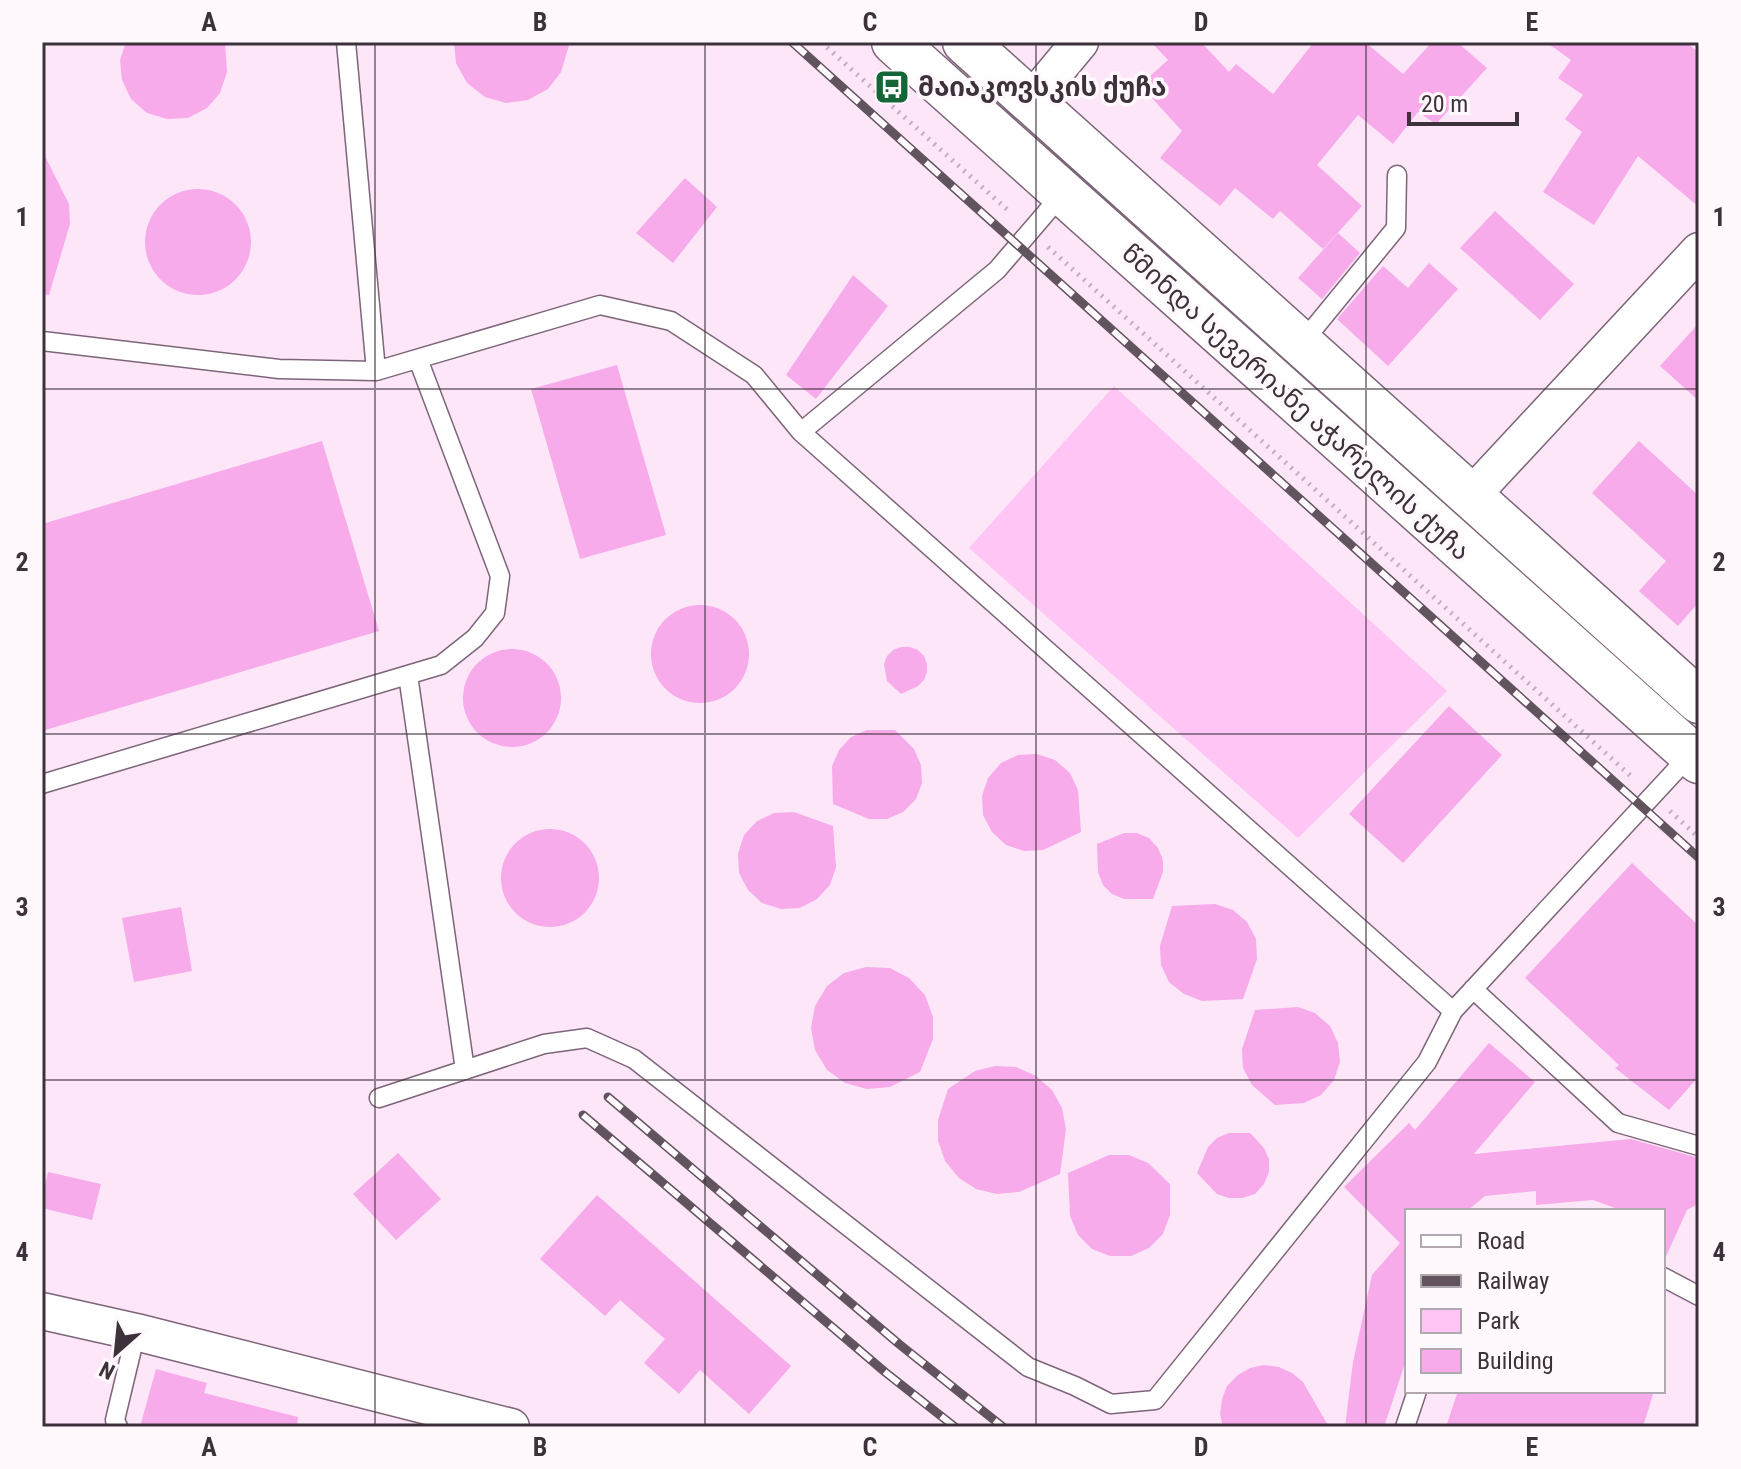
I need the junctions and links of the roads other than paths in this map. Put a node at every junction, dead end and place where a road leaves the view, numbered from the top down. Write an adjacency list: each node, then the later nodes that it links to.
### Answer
1 (346, 42): 12 (lane)
2 (894, 42): 7 (main road, წმინდა სევერიანე აჭარელის ქუჩა)
3 (965, 42): 5 (main road, წმინდა სევერიანე აჭარელის ქუჩა)
4 (1080, 42): 5 (street)
5 (1031, 101): 10 (main road, წმინდა სევერიანე აჭარელის ქუჩა)
6 (1397, 175): 10 (lane)
7 (1063, 193): 13 (lane); 17 (main road, წმინდა სევერიანე აჭარელის ქუჩა)
8 (1699, 251): 14 (street)
9 (42, 341): 12 (lane)
10 (1301, 344): 14 (main road, წმინდა სევერიანე აჭარელის ქუჩა)
11 (418, 359): 12 (lane); 13 (lane); 15 (lane)
12 (376, 371)
13 (801, 432): 20 (lane)
14 (1471, 496): 16 (main road, წმინდა სევერიანე აჭარელის ქუჩა)
15 (408, 675): 18 (lane); 21 (lane)
16 (1690, 687)
17 (1695, 758): 19 (lane)
18 (42, 784)
19 (1473, 989): 20 (lane); 23 (lane)
20 (1453, 1011): 21 (lane)
21 (465, 1070): 22 (lane)
22 (379, 1098)
23 (1699, 1146)
24 (1665, 1278): 25 (lane)
25 (1699, 1296)
26 (42, 1311): 27 (street)
27 (136, 1332): 29 (lane); 30 (street)
28 (1416, 1393): 31 (lane)
29 (118, 1427)
30 (511, 1427)
31 (1405, 1427)

